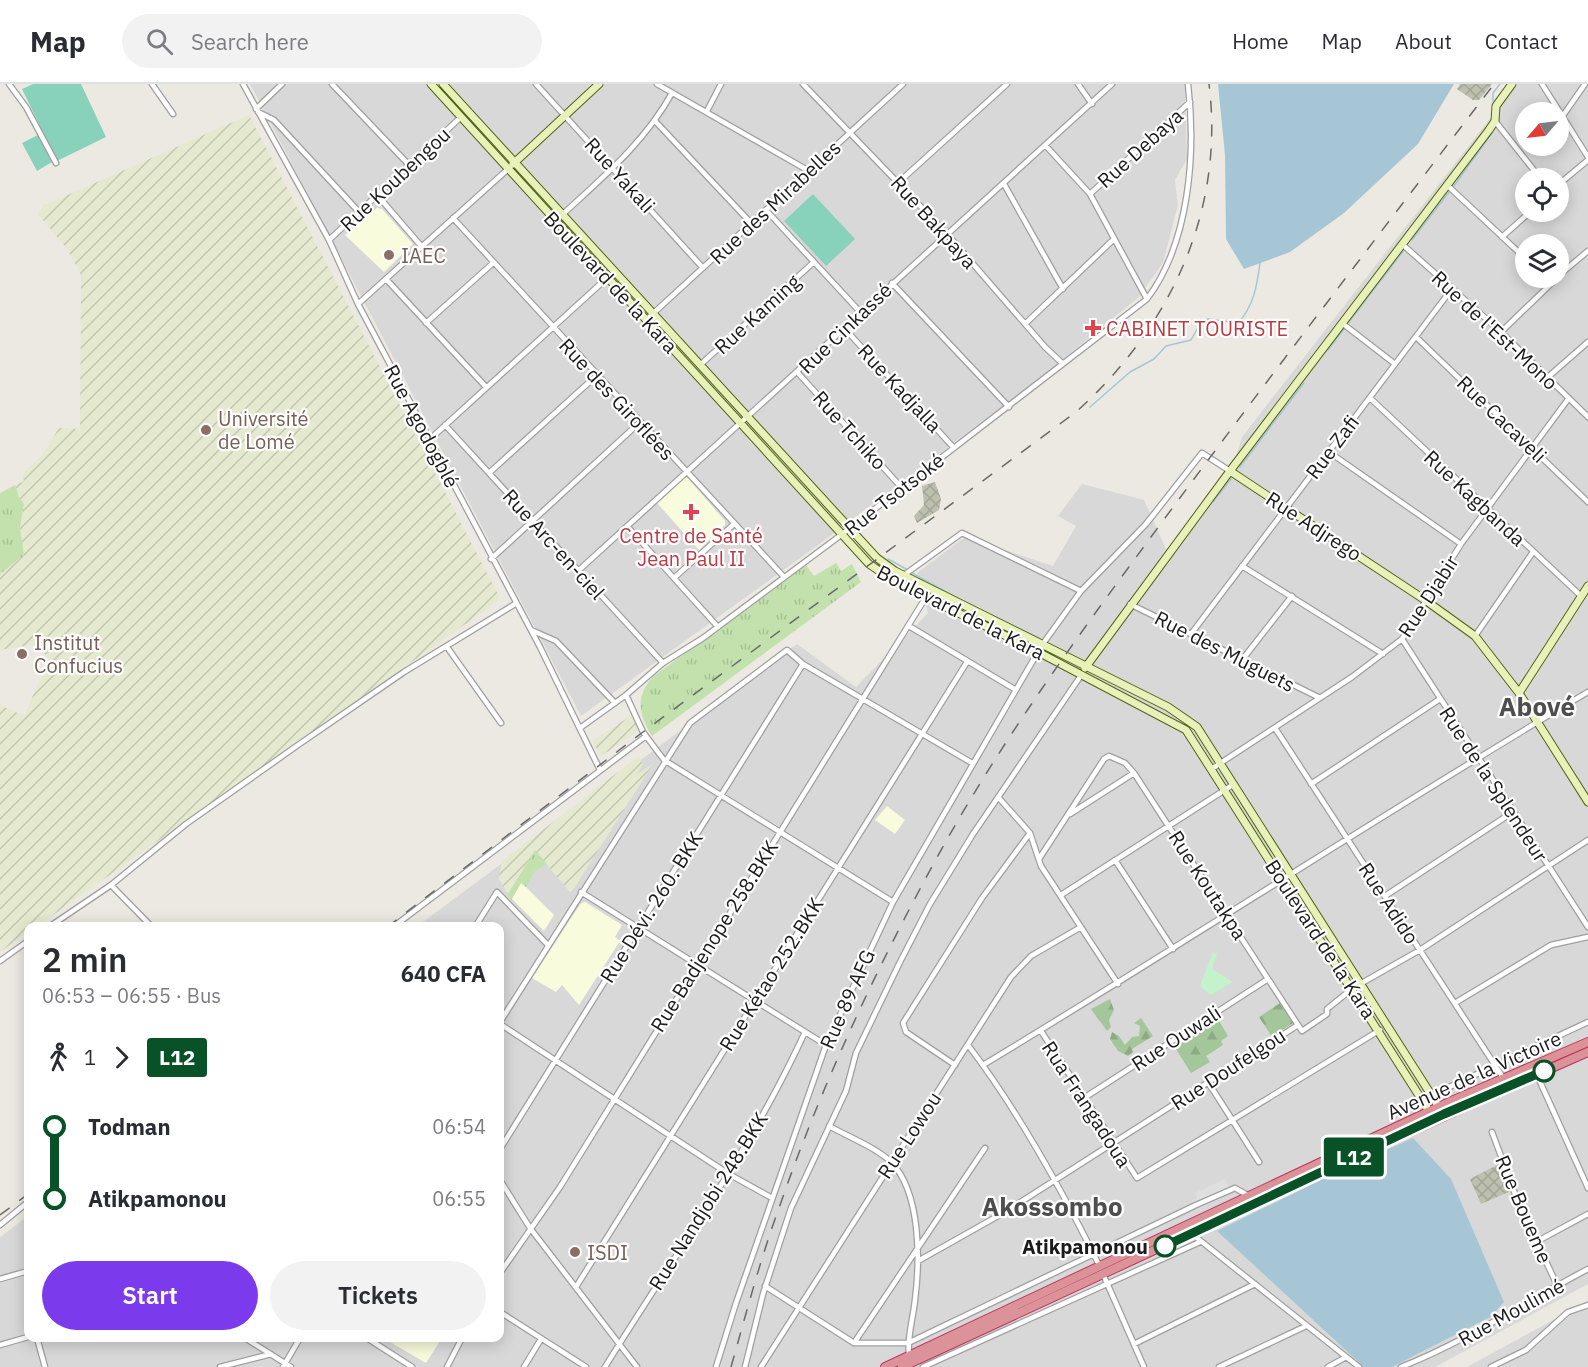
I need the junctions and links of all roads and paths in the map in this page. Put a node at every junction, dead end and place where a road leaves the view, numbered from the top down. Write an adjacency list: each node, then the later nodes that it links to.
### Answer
1 (9, 84): 38 (street)
2 (152, 84): 28 (street)
3 (243, 84): 26 (street, Rue Agodogblé)
4 (282, 84): 26 (street)
5 (332, 84): 39 (street)
6 (431, 84): 30 (main road, Boulevard de la Kara)
7 (443, 84): 37 (main road, Boulevard de la Kara)
8 (536, 84): 29 (street, Rue Yakali)
9 (599, 84): 29 (main road)
10 (657, 84): 21 (street)
11 (721, 84): 27 (street)
12 (803, 84): 34 (street, Rue Bakpaya)
13 (903, 84): 34 (street, Rue des Mirabelles)
14 (1007, 84): 45 (street)
15 (1078, 84): 24 (street)
16 (1112, 84): 24 (street, Rue Cinkassé)
17 (1188, 84): 22 (street, Rue Tsotsoké)
18 (1512, 84): 31 (main road)
19 (1542, 84): 23 (street)
20 (1585, 84): 25 (street)
21 (672, 93): 27 (street); 32 (street)
22 (1190, 102): 48 (street, Rue Debaya); 74 (street, Rue Tsotsoké)
23 (1553, 102)
24 (1092, 104): 35 (street, Rue Cinkassé)
25 (1569, 107)
26 (257, 110): 51 (street); 58 (street, Rue Agodogblé)
27 (706, 111): 43 (street)
28 (173, 114)
29 (565, 114): 37 (main road); 40 (street, Rue Yakali)
30 (460, 119): 39 (street, Rue Koubengou); 42 (main road, Boulevard de la Kara)
31 (1495, 121): 41 (street); 47 (main road)
32 (656, 122): 40 (street); 55 (street)
33 (1569, 128): 36 (street)
34 (851, 132): 43 (street, Rue des Mirabelles); 45 (street, Rue Bakpaya)
35 (1046, 146): 46 (street, Rue Cinkassé); 48 (street)
36 (1588, 158): 44 (street)
37 (515, 162): 42 (main road); 52 (main road, Boulevard de la Kara)
38 (56, 163)
39 (411, 167): 49 (street, Rue Koubengou)
40 (614, 168): 52 (street); 67 (street, Rue Yakali)
41 (1532, 168)
42 (508, 169): 53 (street); 68 (main road, Boulevard de la Kara)
43 (809, 171): 50 (street, Rue des Mirabelles)
44 (1569, 175)
45 (899, 182): 56 (street, Rue Bakpaya)
46 (1004, 184): 56 (street, Rue Cinkassé); 72 (street)
47 (1447, 185): 57 (street); 60 (main road)
48 (1090, 194): 59 (street)
49 (378, 196): 51 (street, Rue Koubengou); 61 (street)
50 (766, 210): 55 (street, Rue des Mirabelles); 64 (street)
51 (360, 213): 58 (street, Rue Koubengou)
52 (562, 215): 76 (main road, Boulevard de la Kara)
53 (453, 218): 61 (street); 65 (street, Rue des Giroflées)
54 (1519, 222): 57 (street)
55 (751, 223): 67 (street, Rue des Mirabelles)
56 (948, 235): 70 (street, Rue Cinkassé); 80 (street, Rue Bakpaya)
57 (1502, 237): 62 (street)
58 (329, 240): 75 (street, Rue Agodogblé)
59 (1113, 240): 72 (street); 74 (street)
60 (1402, 244): 73 (street, Rue de l'Est-Mono); 81 (main road)
61 (422, 247): 69 (street)
62 (1515, 249)
63 (1588, 251): 66 (street)
64 (814, 262): 77 (street); 89 (street, Rue Kaming)
65 (493, 263): 79 (street); 82 (street, Rue des Giroflées)
66 (1569, 267)
67 (703, 268): 76 (street, Rue des Mirabelles)
68 (607, 278): 78 (main road, Boulevard de la Kara); 82 (street)
69 (386, 279): 75 (street); 79 (street)
70 (892, 283): 77 (street, Rue Cinkassé); 96 (street)
71 (1545, 288): 84 (street)
72 (1063, 290): 80 (street)
73 (1451, 290): 84 (street, Rue de l'Est-Mono); 85 (street, Rue Zafi)
74 (1147, 299): 87 (street, Rue Tsotsoké)
75 (358, 304): 101 (street, Rue Agodogblé)
76 (652, 313): 78 (street, Rue des Mirabelles); 89 (main road, Boulevard de la Kara)
77 (861, 314): 83 (street, Rue Cinkassé)
78 (646, 320): 99 (main road, Boulevard de la Kara)
79 (426, 323): 93 (street)
80 (1026, 323): 87 (street, Rue Bakpaya)
81 (1342, 323): 88 (street); 106 (main road)
82 (551, 327): 91 (street, Rue des Giroflées); 93 (street)
83 (846, 329): 90 (street, Rue Cinkassé); 102 (street, Rue Kadjalla)
84 (1501, 332): 92 (street, Rue de l'Est-Mono)
85 (1416, 337): 88 (street, Rue Zafi); 103 (street, Rue Cacaveli)
86 (1588, 342): 92 (street)
87 (1062, 363): 96 (street, Rue Tsotsoké)
88 (1395, 364): 94 (street, Rue Zafi)
89 (699, 365): 99 (main road, Boulevard de la Kara)
90 (798, 373): 99 (street, Rue Cinkassé); 109 (street, Rue Tchiko)
91 (596, 376): 98 (street, Rue des Giroflées); 107 (street)
92 (1548, 378): 95 (street, Rue de l'Est-Mono)
93 (486, 387): 100 (street)
94 (1370, 398): 104 (street, Rue Zafi); 112 (street, Rue Kagbanda)
95 (1569, 398): 97 (street, Rue de l'Est-Mono); 103 (street, Rue Djabir)
96 (1009, 407): 102 (street, Rue Tsotsoké)
97 (1588, 417)
98 (639, 423): 108 (street, Rue des Giroflées); 113 (street)
99 (741, 423): 108 (street, Rue Cinkassé); 116 (main road, Boulevard de la Kara); 117 (main road, Boulevard de la Kara)
100 (445, 425): 101 (street); 107 (street, Rue Arc-en-ciel)
101 (429, 440): 120 (street, Rue Agodogblé)
102 (954, 447): 109 (street, Rue Tsotsoké)
103 (1532, 447): 110 (street, Rue Cacaveli); 112 (street, Rue Djabir)
104 (1329, 452): 111 (street, Rue Zafi); 118 (street)
105 (1203, 453): 106 (street, Rue Adjrego); 127 (street, Rue 89 AFG)
106 (1230, 471): 111 (main road, Rue Adjrego); 133 (main road)
107 (489, 473): 113 (street, Rue Arc-en-ciel)
108 (686, 473): 114 (street, Rue des Giroflées); 115 (street, Rue Cinkassé)
109 (901, 488): 116 (street, Rue Tsotsoké)
110 (1588, 502)
111 (1287, 507): 121 (street, Rue Zafi); 131 (main road, Rue Adjrego)
112 (1487, 509): 118 (street, Rue Djabir); 119 (street, Rue Kagbanda)
113 (533, 520): 120 (street); 122 (street, Rue Arc-en-ciel)
114 (734, 524): 124 (street, Rue des Giroflées); 125 (street)
115 (627, 526): 122 (street, Rue Cinkassé); 125 (street)
116 (848, 530): 117 (street, Rue Tsotsoké); 123 (main road, Boulevard de la Kara)
117 (842, 535): 124 (street, Rue Tsotsoké); 130 (main road, Boulevard de la Kara)
118 (1461, 544): 131 (street, Rue Djabir)
119 (1533, 552): 129 (street, Rue Kagbanda); 138 (street)
120 (492, 560): 132 (street, Rue Agodogblé)
121 (1242, 566): 128 (street); 137 (street, Rue Zafi)
122 (578, 571): 146 (street, Rue Arc-en-ciel)
123 (904, 575): 127 (street); 140 (main road, Boulevard de la Kara)
124 (784, 577): 135 (street, Rue Tsotsoké)
125 (674, 578): 135 (street)
126 (1588, 586): 129 (main road)
127 (1081, 591): 140 (street, Rue 89 AFG)
128 (1292, 596): 143 (street); 144 (street)
129 (1581, 596): 152 (main road)
130 (925, 599): 134 (street, Rue Badjenope 258.BKK); 142 (main road, Boulevard de la Kara)
131 (1425, 600): 138 (main road, Rue Adjrego); 139 (street, Rue Djabir)
132 (514, 604): 136 (street, Rue Agodogblé); 141 (street)
133 (1130, 604): 137 (street, Rue des Muguets); 148 (main road)
134 (909, 626): 145 (street); 154 (street, Rue Badjenope 258.BKK)
135 (718, 627): 146 (street, Rue Tsotsoké)
136 (530, 630): 157 (street); 160 (street, Rue Agodogblé)
137 (1191, 634): 144 (street, Rue des Muguets)
138 (1474, 636): 152 (main road, Rue Adjrego)
139 (1402, 639): 143 (street, Rue Djabir); 156 (street, Rue de la Splendeur)
140 (1042, 645): 142 (street, Rue 89 AFG); 148 (main road, Boulevard de la Kara)
141 (447, 647): 159 (street); 190 (street)
142 (1037, 654): 149 (main road, Boulevard de la Kara); 150 (street, Rue 89 AFG)
143 (1383, 654): 155 (street, Rue Djabir)
144 (1242, 660): 155 (street, Rue des Muguets)
145 (968, 662): 150 (street); 162 (street, Rue Kétao 252.BKK)
146 (663, 663): 153 (street, Rue Tsotsoké)
147 (803, 664): 154 (street); 165 (street); 174 (street, Rue Dévi. 260. BKK)
148 (1086, 666): 149 (main road); 167 (main road, Boulevard de la Kara)
149 (1082, 674): 168 (main road, Boulevard de la Kara); 175 (street)
150 (1016, 690): 166 (street, Rue 89 AFG)
151 (1588, 692): 158 (street)
152 (1519, 693): 158 (main road, Rue Adjrego)
153 (626, 694): 157 (street, Rue Tsotsoké); 163 (street)
154 (864, 698): 162 (street); 180 (street, Rue Badjenope 258.BKK)
155 (1320, 698): 161 (street, Rue Djabir)
156 (1440, 699): 164 (street, Rue de la Splendeur); 172 (street)
157 (615, 703): 160 (street, Rue Tsotsoké)
158 (1537, 722): 164 (street); 176 (main road, Rue Adjrego)
159 (501, 723)
160 (580, 728): 169 (street, Rue Agodogblé)
161 (1275, 728): 167 (street, Rue Djabir); 172 (street, Rue Adido)
162 (922, 734): 166 (street); 187 (street, Rue Kétao 252.BKK)
163 (648, 739): 165 (street); 169 (street)
164 (1477, 756): 177 (street, Rue de la Splendeur); 182 (street)
165 (664, 760): 174 (street); 191 (street)
166 (972, 763): 194 (street, Rue 89 AFG)
167 (1221, 763): 168 (street, Rue Djabir); 171 (main road, Boulevard de la Kara)
168 (1213, 768): 173 (main road, Boulevard de la Kara)
169 (600, 770): 198 (street)
170 (1134, 773): 178 (street); 178 (street, Rue Koutakpa); 179 (street, Rue Koutakpa)
171 (1234, 784): 173 (street); 188 (main road, Boulevard de la Kara)
172 (1311, 784): 182 (street, Rue Adido)
173 (1226, 789): 179 (street); 189 (main road, Boulevard de la Kara)
174 (722, 794): 180 (street); 202 (street, Rue Dévi. 260. BKK)
175 (998, 798): 181 (street); 240 (street)
176 (1588, 802)
177 (1513, 812): 186 (street, Rue de la Splendeur); 193 (street)
178 (1069, 815): 184 (street)
179 (1170, 825): 185 (street); 195 (street, Rue Koutakpa)
180 (780, 831): 187 (street); 209 (street, Rue Badjenope 258.BKK)
181 (1030, 833): 184 (street); 228 (street)
182 (1347, 839): 188 (street); 193 (street, Rue Adido)
183 (1588, 840): 186 (street, Rue Doufelgou)
184 (1038, 859): 192 (street)
185 (1115, 860): 192 (street); 206 (street)
186 (1548, 866): 201 (street, Rue de la Splendeur); 207 (street, Rue Doufelgou)
187 (838, 868): 194 (street); 214 (street, Rue Kétao 252.BKK)
188 (1292, 874): 189 (street); 211 (main road, Boulevard de la Kara)
189 (1283, 879): 195 (street); 213 (main road, Boulevard de la Kara)
190 (111, 885): 196 (street); 197 (street)
191 (581, 892): 202 (street); 205 (street)
192 (1061, 895): 200 (street)
193 (1385, 896): 207 (street, Rue Adido)
194 (893, 902): 224 (street, Rue 89 AFG)
195 (1227, 914): 206 (street); 210 (street, Rue Koutakpa)
196 (56, 922)
197 (147, 922)
198 (400, 922)
199 (478, 922): 205 (street)
200 (1081, 927): 212 (street); 225 (street, Rue Lowou)
201 (1588, 927)
202 (639, 928): 209 (street); 227 (street, Rue Dévi. 260. BKK)
203 (1588, 937): 215 (street)
204 (24, 944): 208 (street)
205 (547, 944): 216 (street)
206 (1173, 949): 212 (street)
207 (1420, 950): 211 (street, Rue Doufelgou); 215 (street, Rue Adido)
208 (0, 961)
209 (696, 965): 214 (street); 235 (street, Rue Badjenope 258.BKK)
210 (1268, 979): 218 (street, Rue Koutakpa); 236 (street, Rue Ouwali)
211 (1361, 983): 213 (street, Rue Doufelgou); 237 (main road, Boulevard de la Kara)
212 (1118, 984): 221 (street)
213 (1353, 988): 218 (street, Rue Doufelgou); 220 (main road, Boulevard de la Kara)
214 (755, 1002): 222 (street); 242 (street, Rue Kétao 252.BKK)
215 (1455, 1004): 230 (street, Rue Adido)
216 (504, 1016)
217 (1588, 1022): 230 (street)
218 (1299, 1024): 233 (street, Rue Doufelgou)
219 (504, 1026): 227 (street)
220 (1380, 1030): 238 (main road, Boulevard de la Kara); 239 (street)
221 (1041, 1031): 229 (street); 236 (street, Rua Frangadoua)
222 (805, 1032): 224 (street); 248 (street, Rue Nandjobi 248.BKK)
223 (1588, 1042): 232 (highway, Avenue de la Victoire)
224 (826, 1045): 253 (street, Rue 89 AFG)
225 (968, 1045): 228 (street, Rue Lowou); 229 (street)
226 (1588, 1052): 231 (highway, Avenue de la Victoire)
227 (554, 1059): 235 (street); 243 (street, Rue Dévi. 260. BKK)
228 (955, 1065): 246 (street, Rue Lowou)
229 (983, 1065): 249 (street)
230 (1496, 1066): 232 (street, Rue Adido); 234 (street)
231 (1537, 1074): 237 (highway, Avenue de la Victoire); 251 (street)
232 (1503, 1079): 237 (highway, Avenue de la Victoire)
233 (1208, 1082): 239 (street); 244 (street, Rue Doufelgou)
234 (1445, 1089)
235 (613, 1097): 242 (street); 259 (street, Rue Badjenope 258.BKK)
236 (1084, 1098): 244 (street, Rua Frangadoua)
237 (1441, 1111): 238 (highway, Avenue de la Victoire)
238 (1432, 1115): 252 (highway, Avenue de la Victoire); 260 (highway, Avenue de la Victoire)
239 (1233, 1121): 244 (street, Rua Frangadoua); 247 (street)
240 (829, 1126): 246 (street); 274 (street)
241 (1492, 1132): 262 (street, Rue Boueme)
242 (670, 1133): 248 (street); 275 (street, Rue Kétao 252.BKK)
243 (504, 1142)
244 (1113, 1143): 249 (street, Rue Doufelgou)
245 (985, 1148): 263 (street)
246 (891, 1162): 263 (street); 277 (street, Rue Lowou)
247 (1259, 1162)
248 (727, 1173): 253 (street); 289 (street, Rue Nandjobi 248.BKK)
249 (1054, 1180): 264 (street); 265 (street, Rue Doufelgou)
250 (504, 1186): 259 (street)
251 (1588, 1188)
252 (1249, 1197): 254 (street); 257 (highway, Avenue de la Victoire)
253 (772, 1198): 305 (street, Rue 89 AFG)
254 (1196, 1205): 257 (street); 264 (street)
255 (24, 1207): 258 (street)
256 (1588, 1214): 262 (street)
257 (1198, 1222): 268 (highway, Avenue de la Victoire)
258 (0, 1225)
259 (530, 1228): 266 (street, Rue Badjenope 258.BKK); 275 (street)
260 (1192, 1234): 261 (street); 268 (highway, Avenue de la Victoire)
261 (1200, 1242): 271 (street); 272 (street)
262 (1536, 1242): 273 (street, Rue Boueme)
263 (919, 1247): 265 (street); 287 (street)
264 (1093, 1253): 268 (street); 288 (street)
265 (918, 1261): 288 (street)
266 (504, 1267)
267 (1588, 1269): 273 (street, Rue Moulimé)
268 (1101, 1270): 271 (street); 294 (highway, Avenue de la Victoire)
269 (24, 1272): 270 (street)
270 (0, 1279)
271 (1107, 1282): 290 (street); 294 (street)
272 (1255, 1284): 279 (street); 290 (street)
273 (1557, 1285): 314 (street, Rue Moulimé)
274 (765, 1286): 277 (street); 306 (street)
275 (576, 1287): 289 (street)
276 (1588, 1305): 315 (street)
277 (800, 1306): 287 (street); 307 (street, Rue Lowou)
278 (504, 1315): 281 (street)
279 (1306, 1326): 293 (street); 311 (street)
280 (24, 1338): 291 (street)
281 (541, 1339): 301 (street); 302 (street)
282 (38, 1342): 296 (street)
283 (252, 1342): 292 (street)
284 (298, 1342): 295 (street)
285 (373, 1342): 299 (street)
286 (460, 1342): 300 (street)
287 (854, 1343): 288 (street)
288 (908, 1343): 294 (street)
289 (620, 1344): 303 (street, Rue Nandjobi 248.BKK); 304 (street)
290 (1134, 1344): 310 (street)
291 (0, 1345)
292 (271, 1354): 295 (street); 297 (street)
293 (1346, 1357): 312 (street); 313 (street)
294 (916, 1362): 308 (highway, Avenue de la Victoire); 309 (highway, Avenue de la Victoire)
295 (284, 1365): 298 (street)
296 (45, 1367)
297 (220, 1367)
298 (291, 1367)
299 (412, 1367)
300 (447, 1367)
301 (524, 1367)
302 (586, 1367)
303 (605, 1367)
304 (637, 1367)
305 (716, 1367)
306 (745, 1367)
307 (761, 1367)
308 (885, 1367)
309 (902, 1367)
310 (1144, 1367)
311 (1219, 1367)
312 (1328, 1367)
313 (1359, 1367)
314 (1401, 1367)
315 (1491, 1367)

